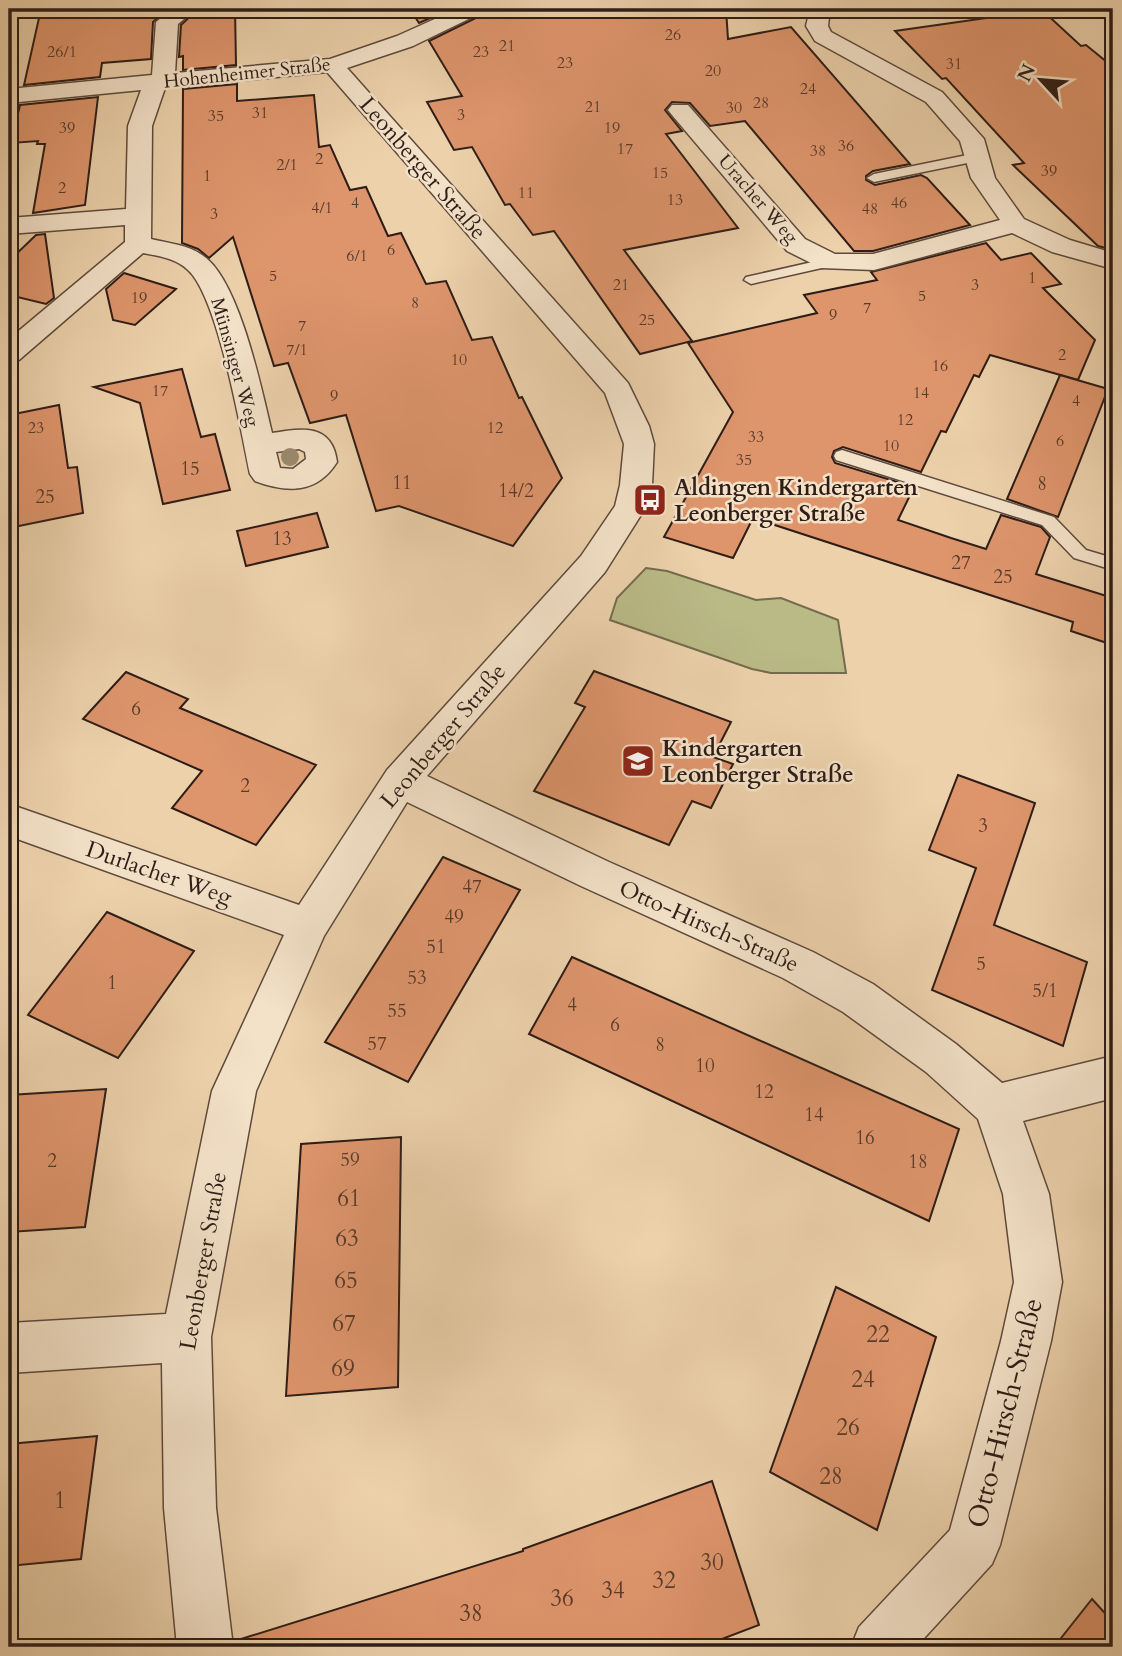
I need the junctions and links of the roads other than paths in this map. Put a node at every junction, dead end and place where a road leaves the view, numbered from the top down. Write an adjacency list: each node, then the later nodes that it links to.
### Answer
1 (185, 9): 5 (street)
2 (474, 9): 4 (street, Hohenheimer Straße)
3 (820, 9): 8 (street)
4 (333, 65): 5 (street, Hohenheimer Straße); 21 (street, Leonberger Straße)
5 (159, 82): 6 (street, Hohenheimer Straße); 10 (street)
6 (9, 96)
7 (680, 110): 15 (street, Uracher Weg)
8 (977, 157): 9 (lane); 11 (street)
9 (874, 178)
10 (140, 215): 12 (street); 13 (street)
11 (1015, 224): 14 (street); 15 (street, Uracher Weg)
12 (9, 226)
13 (138, 244): 17 (street); 18 (street, Münsinger Weg)
14 (1113, 261)
15 (830, 262): 16 (lane)
16 (751, 280)
17 (9, 354)
18 (259, 445)
19 (842, 456): 20 (lane)
20 (1113, 564)
21 (400, 781): 23 (street, Leonberger Straße); 25 (street, Otto-Hirsch-Straße)
22 (9, 820): 23 (street, Durlacher Weg)
23 (308, 926): 26 (street, Leonberger Straße)
24 (1113, 1076): 25 (street)
25 (996, 1106): 29 (street, Otto-Hirsch-Straße)
26 (186, 1337): 27 (street); 28 (street, Leonberger Straße)
27 (9, 1348)
28 (205, 1647)
29 (879, 1647)

